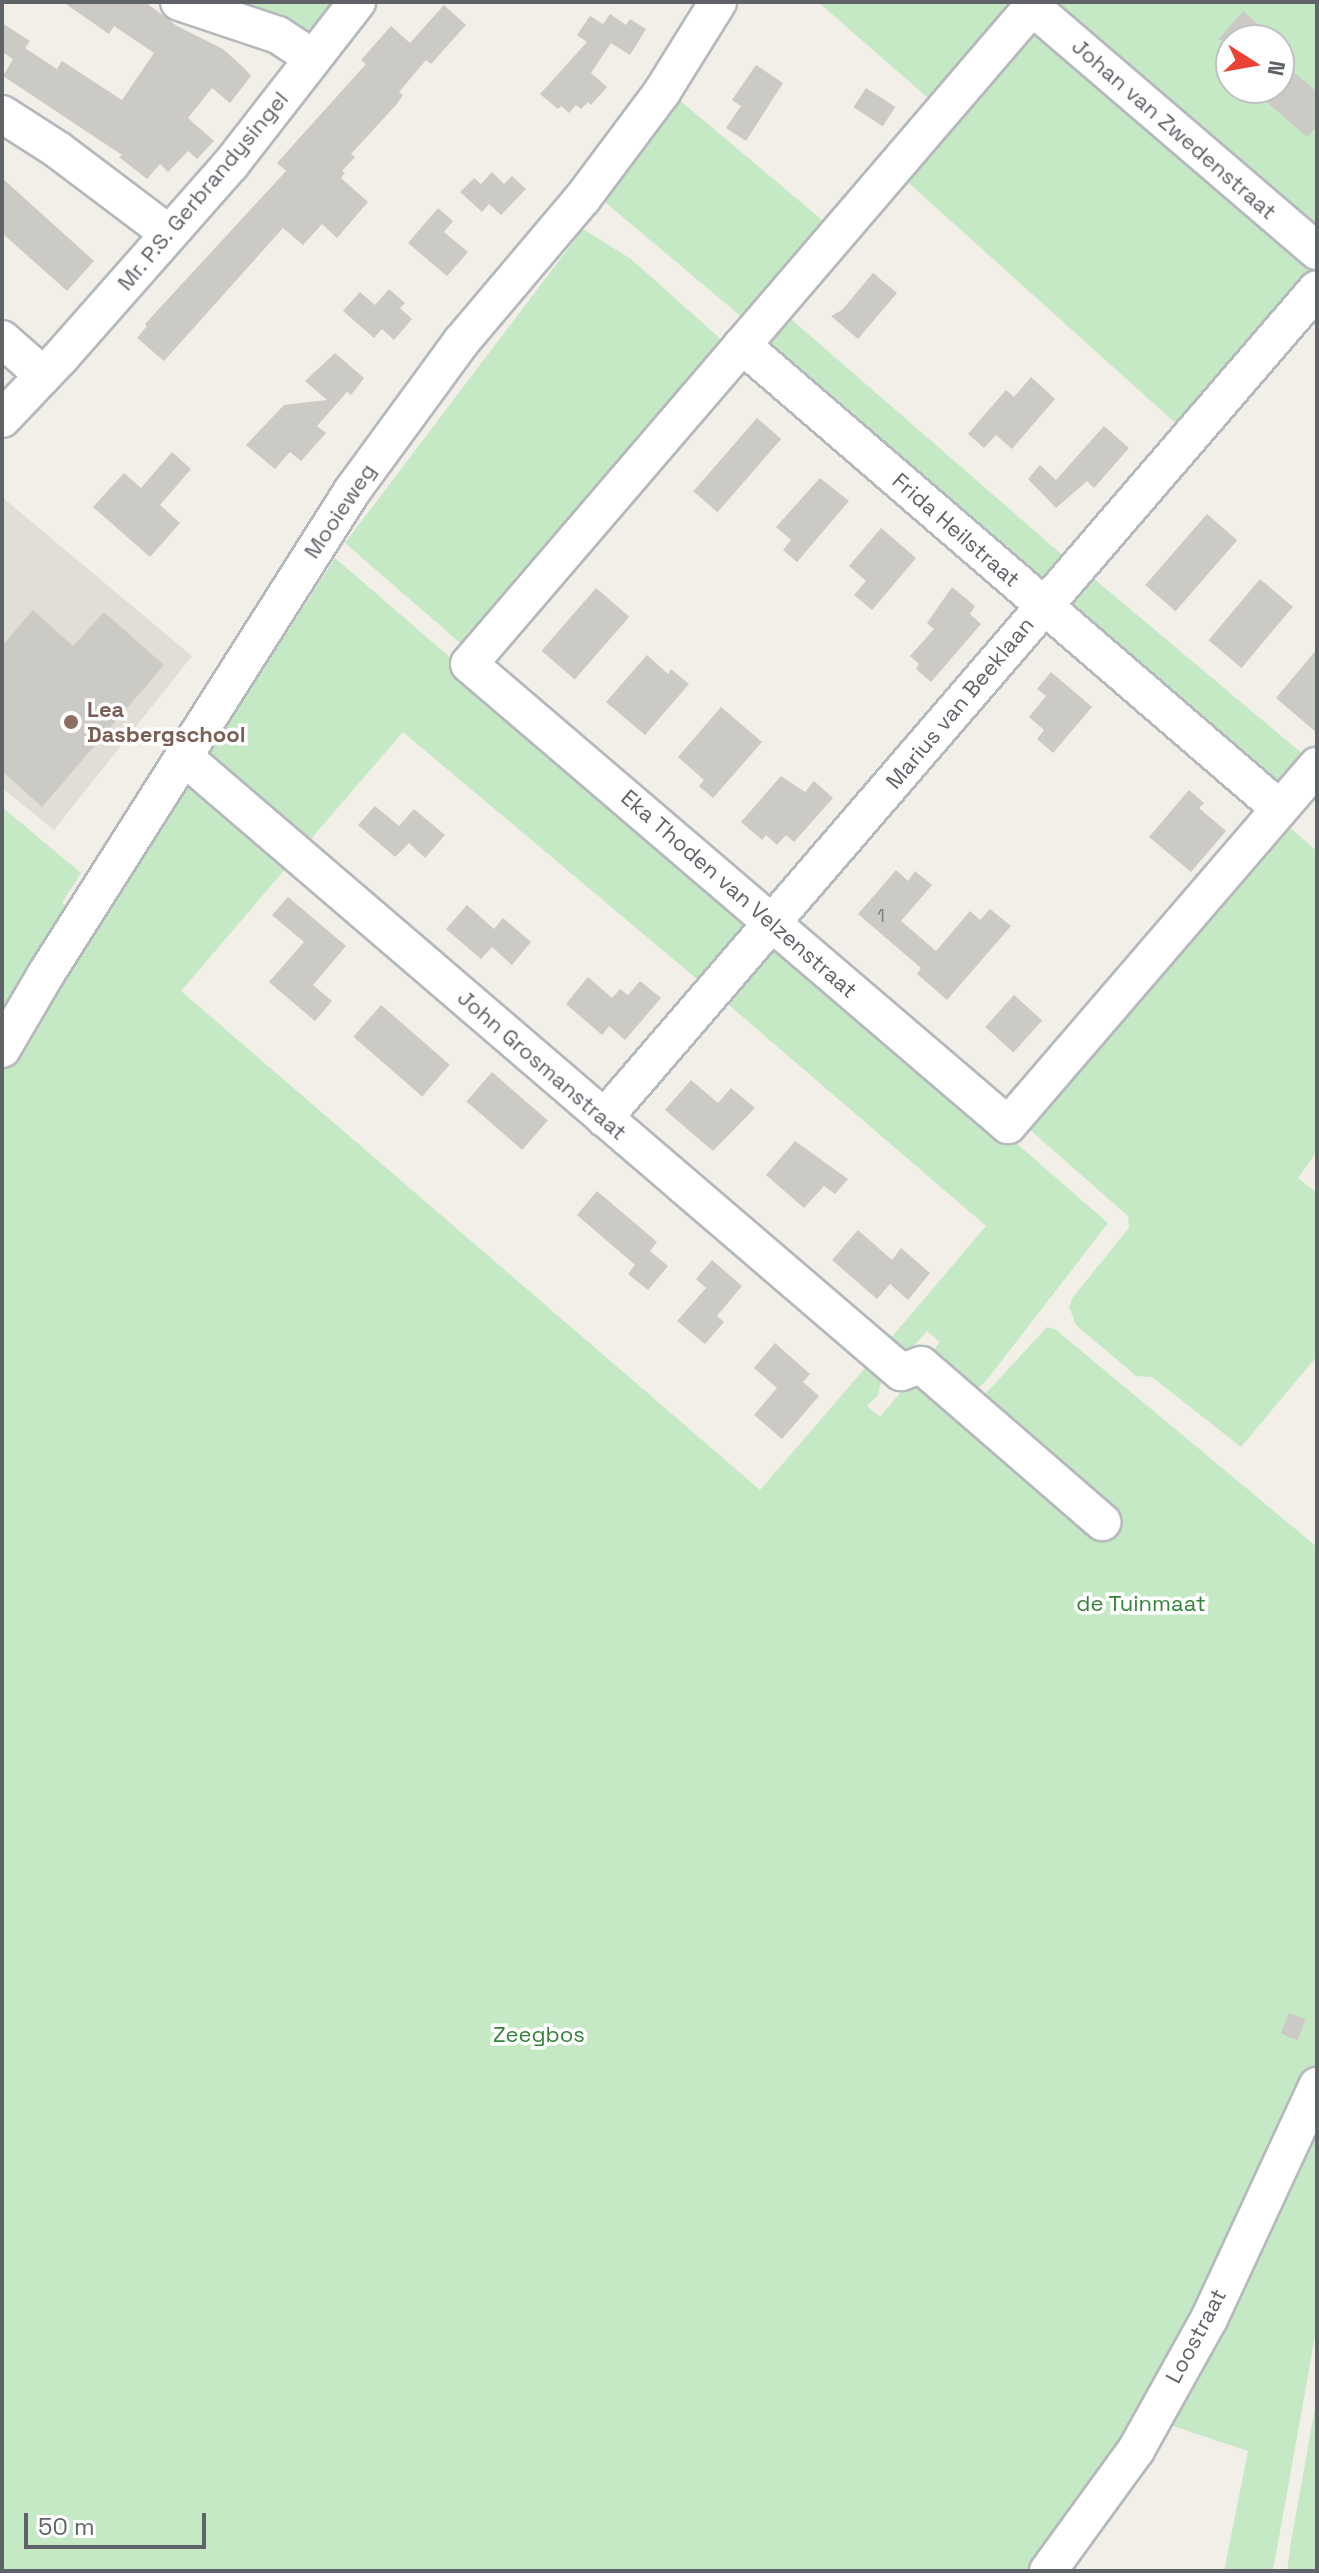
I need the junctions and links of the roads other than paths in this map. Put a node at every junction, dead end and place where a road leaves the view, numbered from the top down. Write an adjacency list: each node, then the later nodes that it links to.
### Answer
1 (179, 2): 4 (street)
2 (357, 2): 4 (street, Mr. P.S. Gerbrandysingel)
3 (718, 2): 14 (street, Mooieweg)
4 (313, 58): 6 (street, Mr. P.S. Gerbrandysingel)
5 (2, 114): 6 (street)
6 (168, 233): 11 (street, Mr. P.S. Gerbrandysingel)
7 (1317, 251): 10 (street, Johan van Zwedenstraat)
8 (1317, 289): 13 (street, Marius van Beeklaan)
9 (2, 339): 11 (street)
10 (742, 345): 13 (street, Frida Heilstraat); 17 (street, Eka Thoden van Velzenstraat)
11 (43, 375): 12 (street, Mr. P.S. Gerbrandysingel)
12 (2, 419)
13 (1043, 606): 16 (street, Frida Heilstraat); 17 (street, Marius van Beeklaan)
14 (184, 757): 18 (street, Mooieweg); 19 (street, John Grosmanstraat)
15 (1317, 766): 16 (street)
16 (1280, 809): 17 (street, Eka Thoden van Velzenstraat)
17 (756, 942): 19 (street, Marius van Beeklaan)
18 (2, 1049)
19 (604, 1118): 20 (street, John Grosmanstraat)
20 (1102, 1522)
21 (1317, 2086): 22 (street, Loostraat)
22 (1048, 2571)

